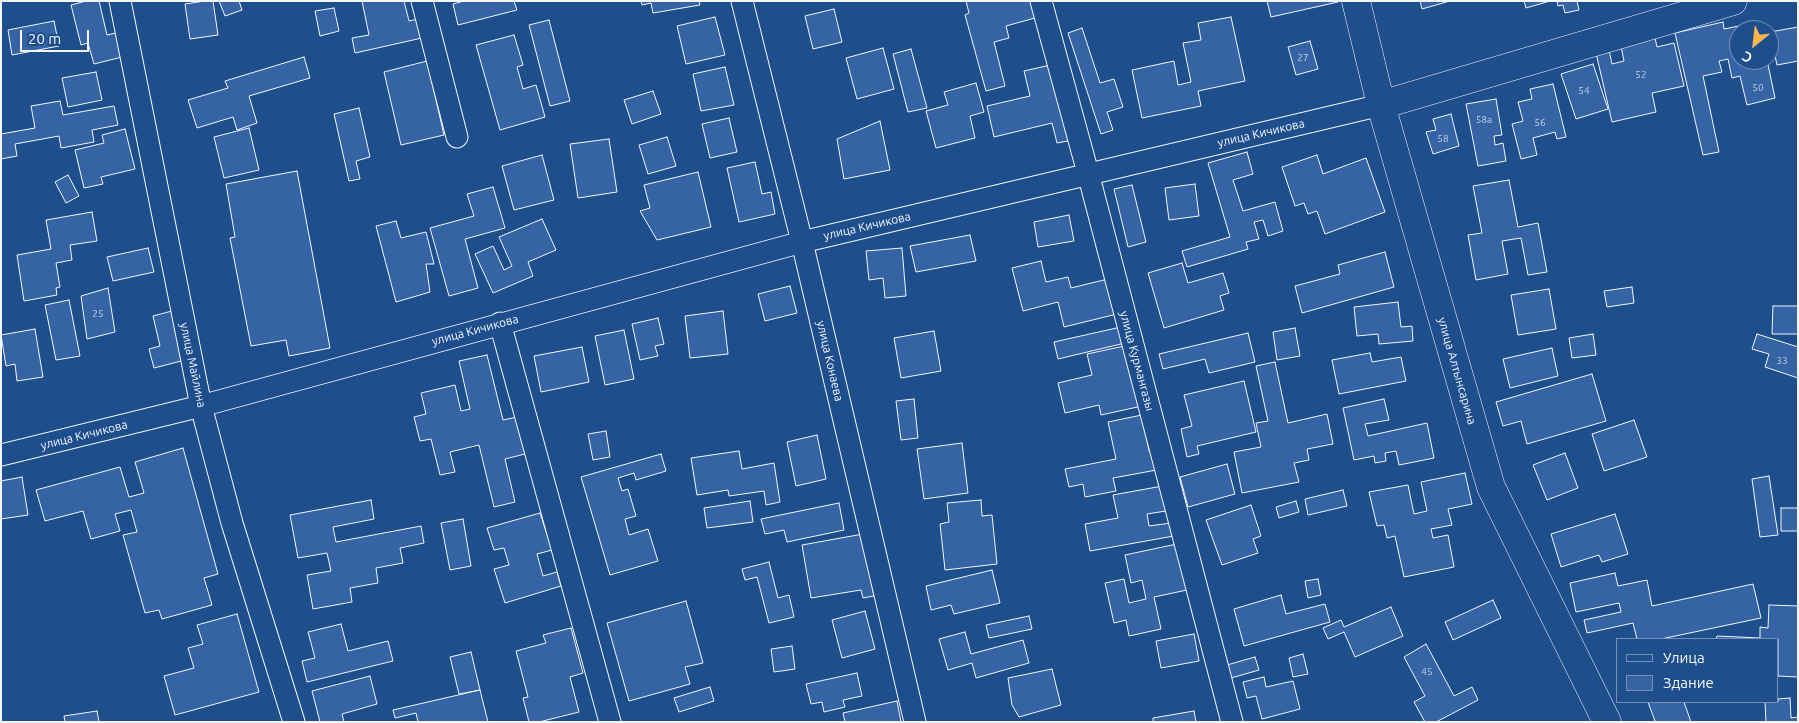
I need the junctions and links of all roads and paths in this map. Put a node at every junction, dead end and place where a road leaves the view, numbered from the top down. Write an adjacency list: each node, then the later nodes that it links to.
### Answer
1 (120, 1): 12 (street, улица Майлина)
2 (422, 1): 8 (street)
3 (742, 1): 10 (street, улица Конаева)
4 (1041, 1): 9 (street, улица Курмангазы)
5 (1356, 1): 7 (street, улица Алтынсарина)
6 (1733, 1): 7 (street, улица Кичикова)
7 (1381, 105): 9 (street, улица Кичикова); 18 (street, улица Алтынсарина)
8 (457, 138)
9 (1088, 173): 10 (street, улица Кичикова); 17 (street, улица Курмангазы)
10 (802, 242): 11 (street, улица Кичикова); 16 (street, улица Конаева)
11 (500, 323): 12 (street, улица Кичикова); 15 (street)
12 (201, 406): 13 (street, улица Кичикова); 14 (street, улица Майлина)
13 (1, 455)
14 (294, 722)
15 (610, 722)
16 (915, 722)
17 (1232, 722)
18 (1607, 722)

